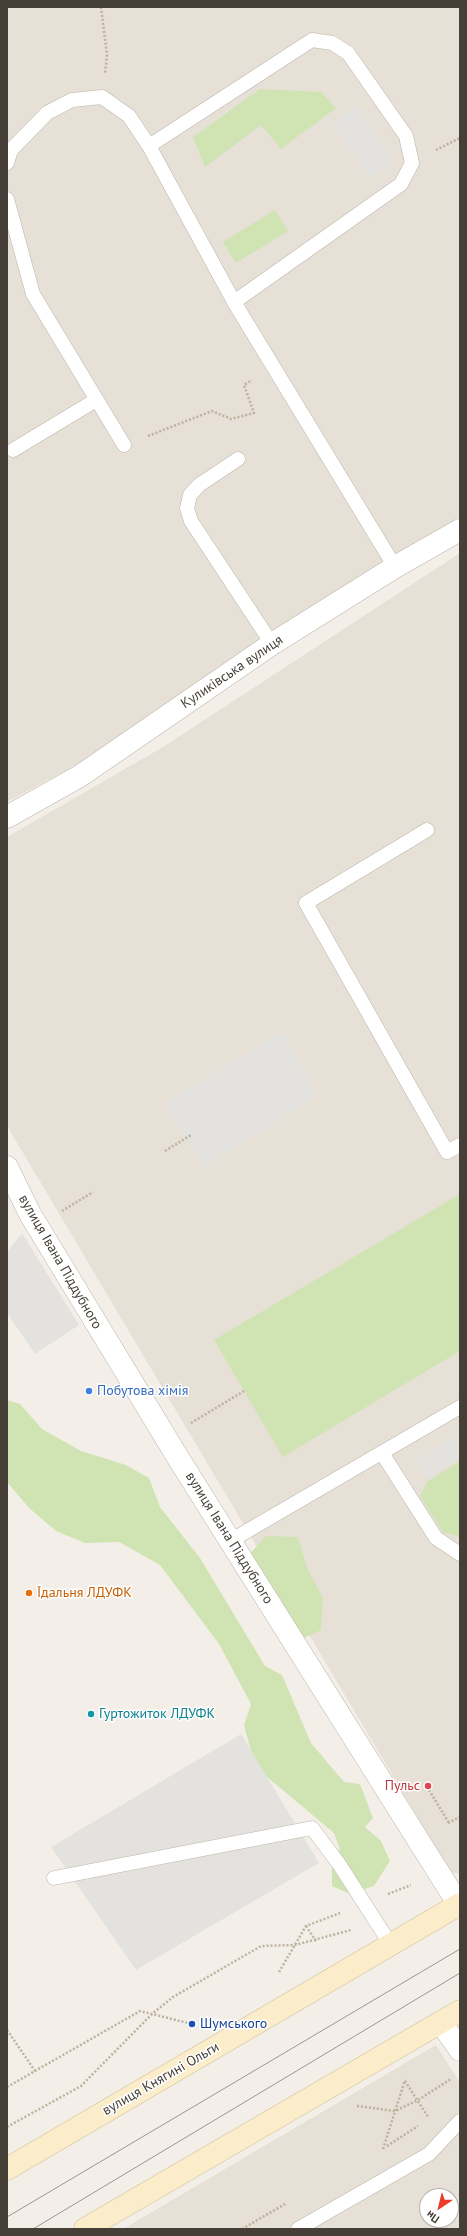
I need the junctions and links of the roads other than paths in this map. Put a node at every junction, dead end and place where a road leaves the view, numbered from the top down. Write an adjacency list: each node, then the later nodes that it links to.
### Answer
1 (149, 146): 2 (lane); 4 (lane); 4 (lane)
2 (7, 163)
3 (7, 199): 5 (lane)
4 (234, 302): 10 (lane)
5 (96, 400): 6 (lane); 7 (lane)
6 (124, 446)
7 (13, 450)
8 (238, 459): 11 (lane)
9 (460, 530): 10 (street, Куликівська вулиця)
10 (395, 567): 11 (street, Куликівська вулиця)
11 (272, 644): 12 (street, Куликівська вулиця)
12 (7, 818)
13 (427, 830): 14 (lane)
14 (460, 1145)
15 (7, 1167): 18 (street, вулиця Івана Піддубного)
16 (460, 1407): 17 (lane)
17 (382, 1453): 18 (lane); 19 (lane)
18 (230, 1541): 21 (street, вулиця Івана Піддубного)
19 (460, 1554)
20 (54, 1878): 22 (lane)
21 (459, 1904): 22 (main road, вулиця Княгині Ольги)
22 (391, 1945): 27 (main road, вулиця Княгині Ольги)
23 (460, 2011): 24 (main road)
24 (441, 2022): 25 (street); 28 (main road)
25 (460, 2050)
26 (460, 2121): 29 (lane)
27 (7, 2169)
28 (85, 2229)
29 (298, 2229)

